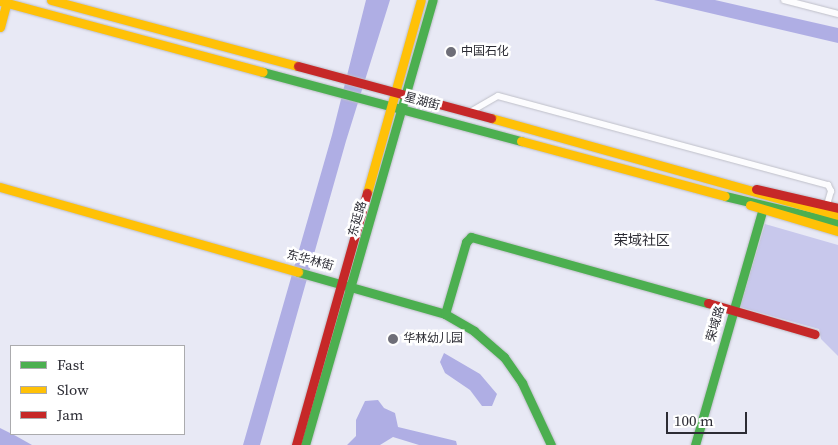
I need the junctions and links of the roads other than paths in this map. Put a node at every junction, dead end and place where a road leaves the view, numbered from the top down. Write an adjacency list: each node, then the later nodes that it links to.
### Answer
1 (51, 0): 8 (main road, 星湖街)
2 (421, 0): 8 (main road, 东延路)
3 (433, 0): 9 (main road, 东延路)
4 (784, 0): 6 (street)
5 (3, 2): 7 (main road); 10 (main road, 星湖街)
6 (838, 14)
7 (0, 27)
8 (394, 92): 9 (main road, 星湖街); 10 (main road, 东延路)
9 (406, 94): 11 (main road, 东延路); 12 (main road, 星湖街)
10 (390, 106): 11 (main road, 星湖街); 22 (main road, 东延路)
11 (402, 109): 15 (main road, 星湖街); 23 (main road, 东延路)
12 (470, 112): 14 (main road, 星湖街); 16 (street)
13 (0, 187): 22 (main road, 东华林街)
14 (742, 187): 16 (main road); 19 (main road, 星湖街)
15 (738, 200): 18 (main road); 20 (main road, 星湖街)
16 (827, 204): 17 (main road)
17 (838, 208)
18 (762, 211): 21 (main road); 24 (main road, 荣域路)
19 (838, 216)
20 (838, 223)
21 (838, 231)
22 (341, 282): 23 (main road, 东华林街); 27 (main road, 东延路)
23 (352, 286): 25 (main road, 东华林街); 28 (main road, 东延路)
24 (733, 310): 25 (main road); 26 (main road); 30 (main road, 荣域路)
25 (445, 314): 29 (main road, 东华林街)
26 (816, 334)
27 (296, 445)
28 (305, 445)
29 (551, 445)
30 (694, 445)

